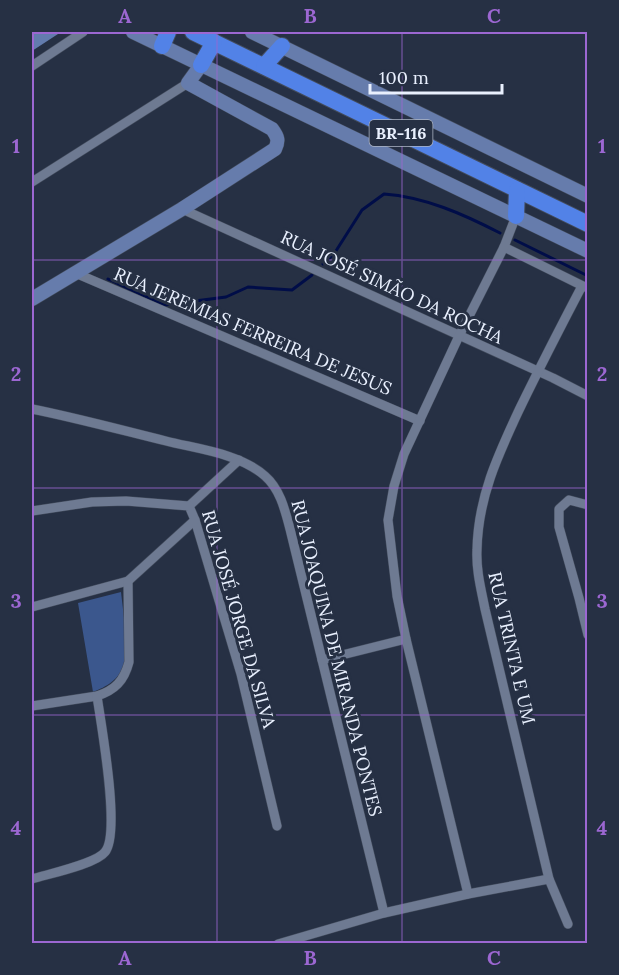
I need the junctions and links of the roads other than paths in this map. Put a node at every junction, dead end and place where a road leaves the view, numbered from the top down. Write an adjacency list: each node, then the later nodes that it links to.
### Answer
1 (83, 32): 9 (street)
2 (133, 32): 5 (street)
3 (193, 32): 6 (highway, BR-116)
4 (252, 32): 7 (street)
5 (165, 39): 8 (street)
6 (214, 42): 8 (highway); 10 (highway, BR-116)
7 (282, 46): 10 (highway); 14 (street)
8 (201, 65): 11 (street); 16 (street)
9 (32, 66)
10 (264, 66): 13 (highway, BR-116)
11 (188, 83): 12 (street); 15 (street)
12 (32, 182)
13 (517, 189): 16 (highway); 17 (highway, BR-116)
14 (588, 196)
15 (182, 209): 20 (street); 23 (street, RUA JOSÉ SIMÃO DA ROCHA)
16 (516, 216): 18 (street); 19 (street)
17 (588, 224)
18 (504, 247): 21 (street); 23 (street)
19 (588, 251)
20 (73, 272): 22 (street); 27 (street, RUA JEREMIAS FERREIRA DE JESUS)
21 (585, 287): 24 (street, RUA TRINTA E UM)
22 (32, 299)
23 (459, 336): 24 (street, RUA JOSÉ SIMÃO DA ROCHA); 27 (street)
24 (538, 371): 25 (street, RUA JOSÉ SIMÃO DA ROCHA); 43 (street, RUA TRINTA E UM)
25 (588, 396)
26 (32, 409): 28 (street, RUA JOAQUINA DE MIRANDA PONTES)
27 (420, 421): 37 (street)
28 (239, 460): 30 (street); 38 (street, RUA JOAQUINA DE MIRANDA PONTES)
29 (588, 505): 34 (street)
30 (189, 506): 31 (street, RUA JOSÉ JORGE DA SILVA); 32 (street, RUA JOSÉ JORGE DA SILVA)
31 (32, 511)
32 (195, 520): 33 (street); 41 (street, RUA JOSÉ JORGE DA SILVA)
33 (128, 581): 35 (street); 39 (street)
34 (583, 600): 36 (street)
35 (32, 607)
36 (588, 635)
37 (406, 639): 38 (street); 44 (street)
38 (322, 660): 45 (street, RUA JOAQUINA DE MIRANDA PONTES)
39 (97, 696): 40 (street); 42 (street)
40 (32, 706)
41 (277, 826)
42 (32, 879)
43 (549, 879): 44 (street); 46 (street, RUA TRINTA E UM)
44 (468, 894): 45 (street)
45 (384, 913): 47 (street)
46 (568, 924)
47 (278, 944)

